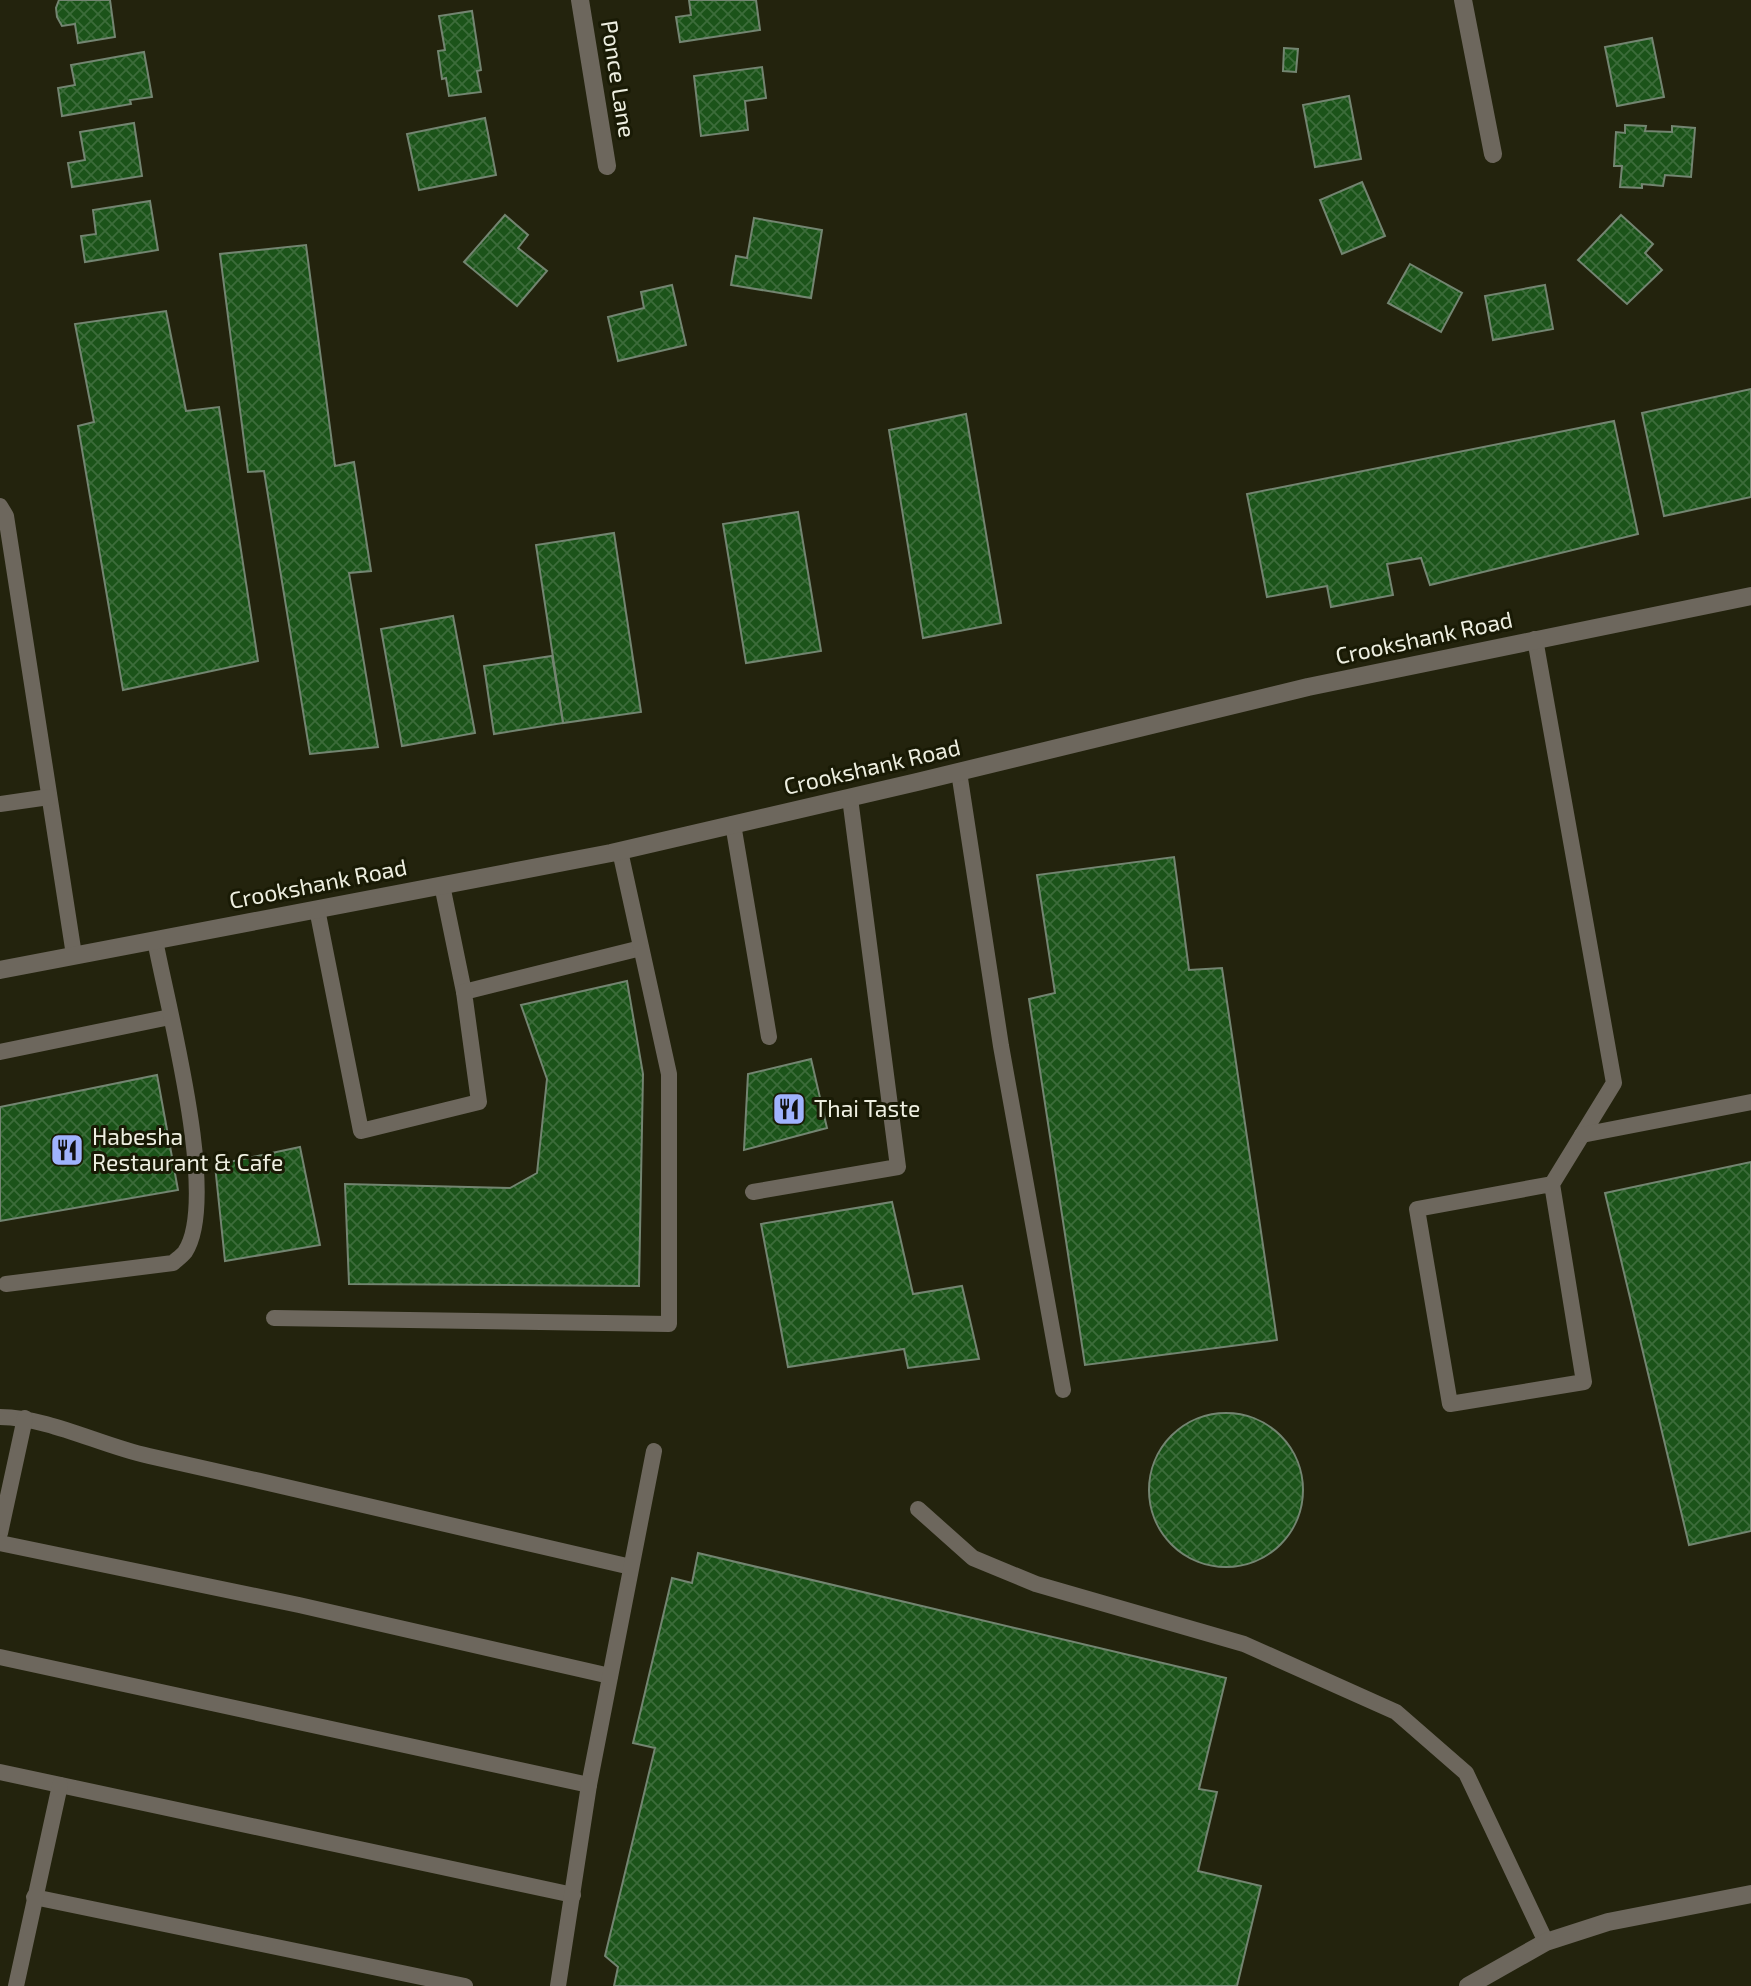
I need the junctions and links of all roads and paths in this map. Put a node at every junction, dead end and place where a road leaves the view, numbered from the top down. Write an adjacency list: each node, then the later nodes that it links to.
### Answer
1 (580, 0): 4 (street, Ponce Lane)
2 (1463, 0): 3 (street)
3 (1493, 154)
4 (607, 166)
5 (0, 506): 9 (lane)
6 (1751, 596): 7 (street, Crookshank Road)
7 (1535, 639): 8 (street, Crookshank Road); 25 (lane)
8 (959, 772): 10 (street, Crookshank Road); 30 (lane)
9 (49, 797): 11 (lane); 18 (lane)
10 (850, 798): 12 (street, Crookshank Road); 27 (lane)
11 (0, 804)
12 (733, 824): 13 (street, Crookshank Road); 22 (lane)
13 (620, 851): 14 (street, Crookshank Road); 17 (lane)
14 (442, 885): 15 (street, Crookshank Road); 20 (lane)
15 (317, 909): 16 (street, Crookshank Road); 20 (lane)
16 (155, 940): 18 (street, Crookshank Road); 21 (lane)
17 (641, 948): 20 (lane); 29 (lane)
18 (74, 955): 19 (street, Crookshank Road)
19 (0, 970)
20 (464, 992)
21 (170, 1017): 23 (lane); 28 (lane)
22 (769, 1037)
23 (0, 1052)
24 (1751, 1102): 25 (lane)
25 (1582, 1135): 26 (lane)
26 (1552, 1184): 26 (lane)
27 (753, 1192)
28 (6, 1284)
29 (274, 1318)
30 (1063, 1390)
31 (0, 1417): 32 (lane)
32 (25, 1418): 35 (lane); 37 (lane)
33 (654, 1451): 37 (lane)
34 (918, 1509): 46 (lane)
35 (0, 1533)
36 (0, 1543): 39 (lane)
37 (631, 1567): 39 (lane)
38 (0, 1657): 42 (lane)
39 (610, 1676): 42 (lane)
40 (0, 1772): 41 (lane)
41 (60, 1784): 44 (lane); 45 (lane)
42 (589, 1785): 44 (lane)
43 (1751, 1894): 46 (street)
44 (573, 1895): 49 (lane)
45 (34, 1897): 47 (lane); 48 (lane)
46 (1546, 1942): 50 (street)
47 (16, 1986)
48 (461, 1986)
49 (558, 1986)
50 (1468, 1986)

